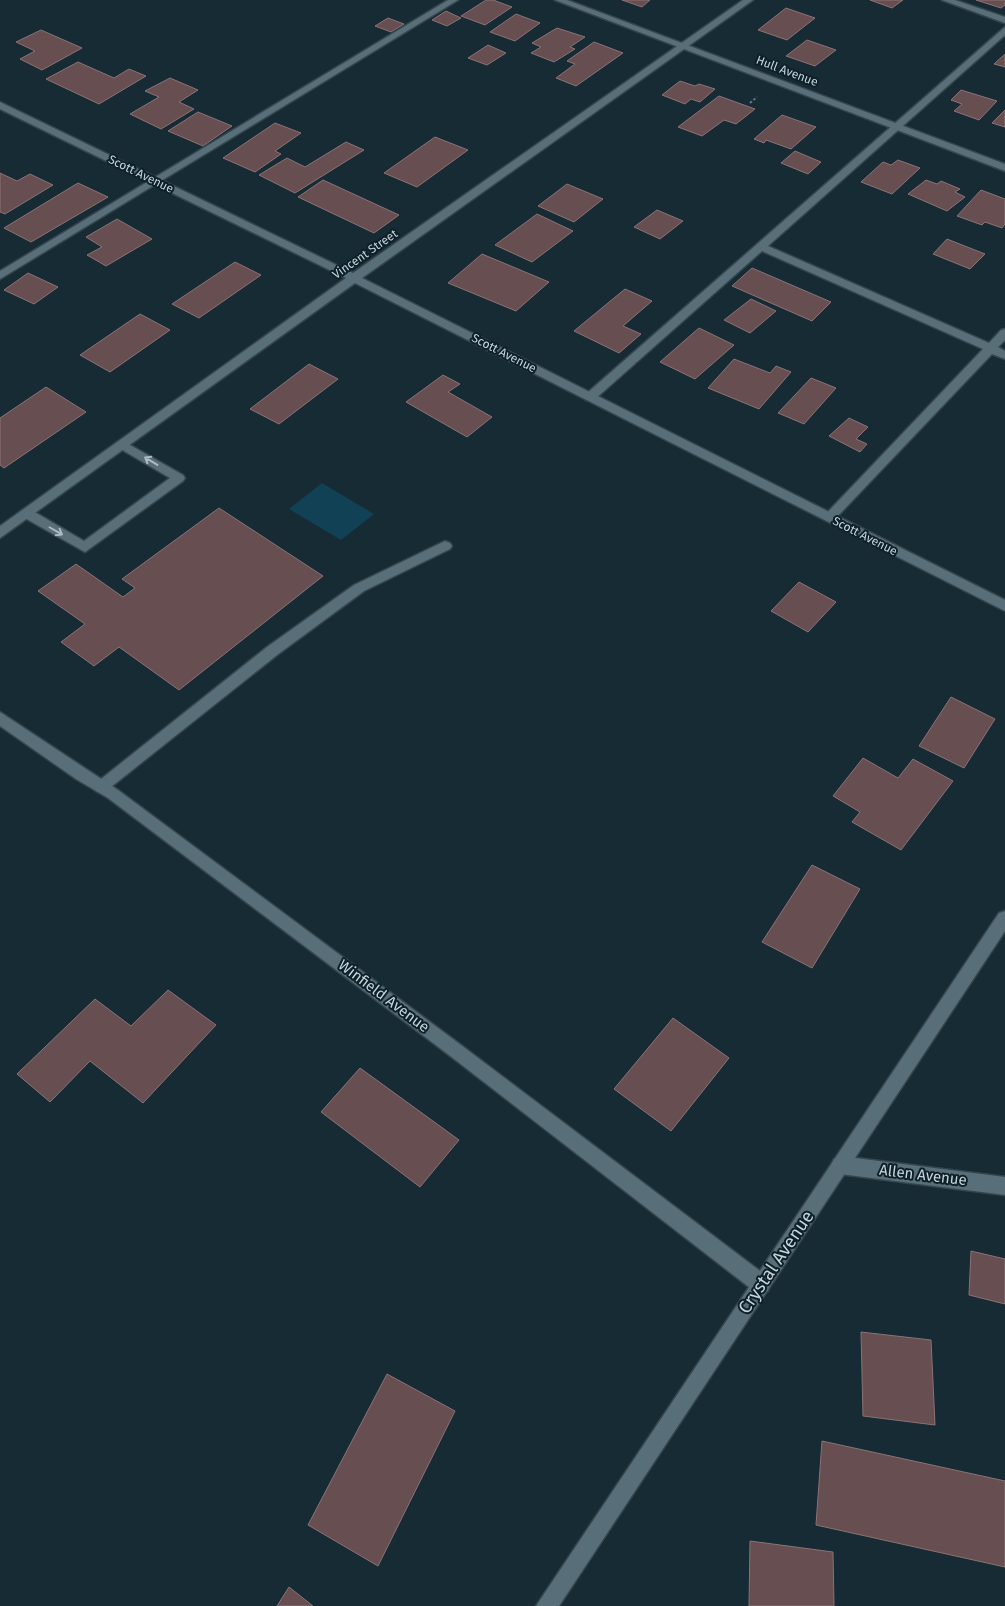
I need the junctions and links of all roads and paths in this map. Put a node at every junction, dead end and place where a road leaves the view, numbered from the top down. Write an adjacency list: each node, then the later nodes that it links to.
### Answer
1 (454, 0): 11 (street)
2 (559, 0): 7 (street, Hull Avenue)
3 (749, 0): 7 (street, Vincent Street)
4 (946, 0): 5 (street)
5 (1005, 20)
6 (1005, 30): 9 (street)
7 (684, 46): 9 (street, Hull Avenue); 14 (street, Vincent Street)
8 (0, 105): 11 (street, Scott Avenue)
9 (898, 126): 10 (street, Hull Avenue); 12 (street)
10 (1005, 168)
11 (155, 181): 13 (street); 14 (street, Scott Avenue)
12 (759, 246): 16 (street); 18 (street)
13 (0, 276)
14 (354, 278): 18 (street, Scott Avenue); 19 (street, Vincent Street)
15 (1005, 334): 16 (street)
16 (991, 348): 17 (street); 21 (street)
17 (1005, 355)
18 (590, 397): 21 (street, Scott Avenue)
19 (123, 445): 20 (street, Vincent Street); 20 (street, one-way to 19)
20 (28, 514): 22 (street, Vincent Street)
21 (829, 517): 24 (street, Scott Avenue)
22 (0, 534)
23 (445, 546): 26 (street)
24 (1005, 606)
25 (0, 718): 26 (street, Winfield Avenue)
26 (101, 787): 30 (street, Winfield Avenue)
27 (1005, 918): 28 (street, Crystal Avenue)
28 (840, 1165): 29 (street, Allen Avenue); 30 (street, Crystal Avenue)
29 (1005, 1186)
30 (761, 1284): 31 (street, Crystal Avenue)
31 (547, 1606)

